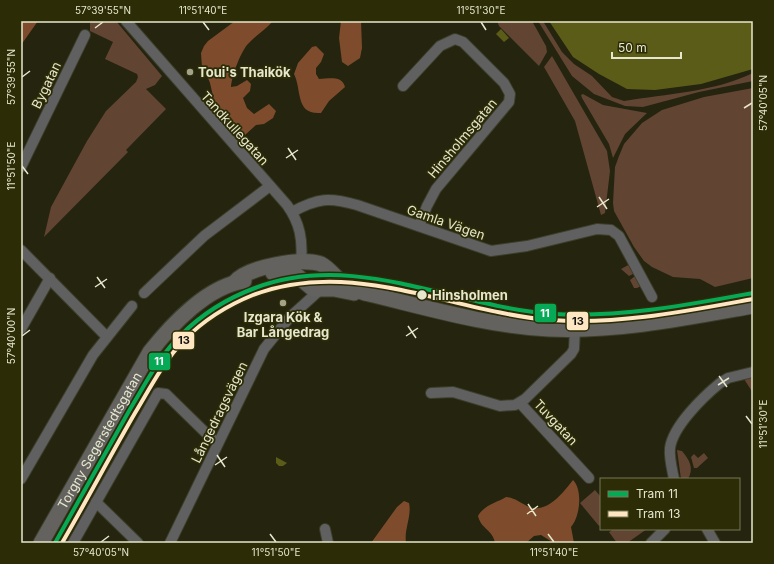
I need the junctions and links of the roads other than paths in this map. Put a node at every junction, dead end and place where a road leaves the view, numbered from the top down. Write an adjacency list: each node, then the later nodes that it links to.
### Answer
1 (126, 21): 5 (street, Tandkullegatan)
2 (85, 35): 4 (street, Bygatan)
3 (403, 86): 7 (street, Hinsholmsgatan)
4 (21, 167)
5 (270, 186): 6 (street, Tandkullegatan); 13 (street)
6 (292, 212): 7 (street, Gamla Vägen); 10 (street, Tandkullegatan)
7 (419, 226): 15 (street, Gamla Vägen)
8 (21, 250): 11 (street)
9 (326, 268): 10 (street, Torgny Segerstedtsgatan); 12 (street); 14 (street)
10 (301, 274): 12 (street, Torgny Segerstedtsgatan); 16 (street); 33 (street, Torgny Segerstedtsgatan)
11 (50, 278): 19 (street); 21 (street)
12 (321, 289): 14 (street, Torgny Segerstedtsgatan); 16 (street, Långedragsvägen)
13 (144, 293)
14 (365, 293): 20 (street)
15 (652, 297)
16 (305, 302): 25 (street, Långedragsvägen)
17 (132, 306): 21 (street)
18 (753, 306): 20 (street)
19 (21, 329)
20 (575, 329): 24 (street, Tuvgatan)
21 (107, 337): 28 (street)
22 (753, 372): 27 (street)
23 (431, 393): 24 (street)
24 (520, 402): 26 (street, Tuvgatan)
25 (218, 442): 29 (street); 36 (street, Långedragsvägen)
26 (589, 478)
27 (674, 478)
28 (21, 479)
29 (96, 502): 34 (street); 35 (street)
30 (325, 529): 37 (street)
31 (664, 530): 38 (street)
32 (708, 530): 39 (street)
33 (41, 543)
34 (73, 543)
35 (138, 543)
36 (170, 543)
37 (328, 543)
38 (651, 543)
39 (715, 543)

